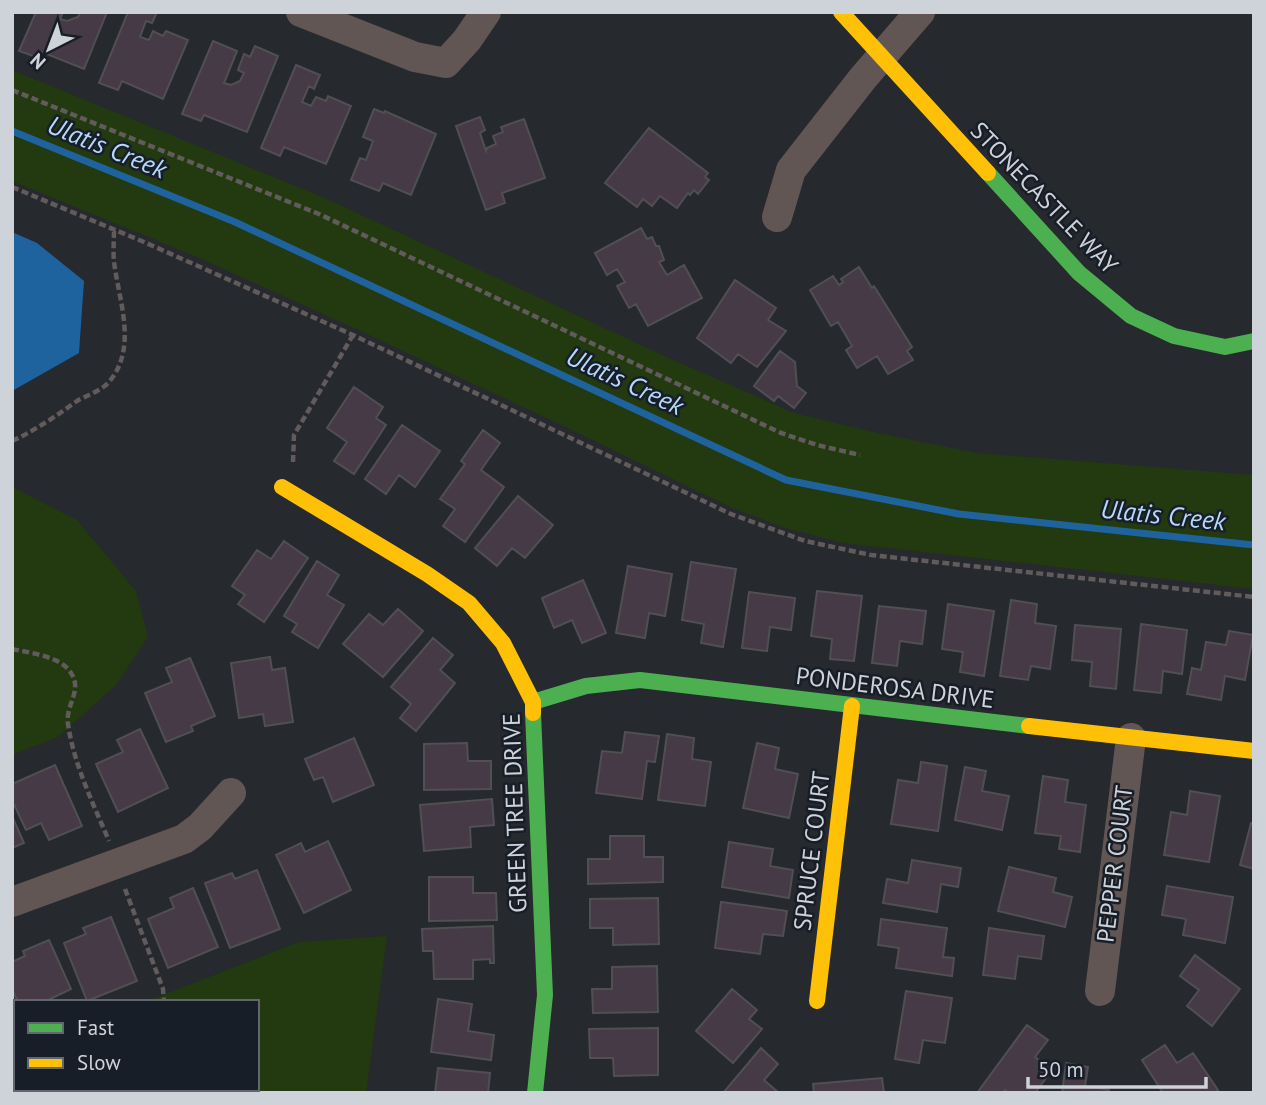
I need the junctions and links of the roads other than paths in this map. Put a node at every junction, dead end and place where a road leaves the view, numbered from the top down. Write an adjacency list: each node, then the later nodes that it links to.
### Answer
1 (301, 12): 2 (street)
2 (486, 12)
3 (841, 12): 5 (street, STONECASTLE WAY)
4 (920, 12): 5 (street)
5 (882, 56): 6 (street); 7 (street, STONECASTLE WAY)
6 (777, 217)
7 (1254, 341)
8 (282, 487): 9 (street, GREEN TREE DRIVE)
9 (533, 702): 10 (street, PONDEROSA DRIVE); 17 (street, GREEN TREE DRIVE)
10 (852, 706): 11 (street, PONDEROSA DRIVE); 16 (street, SPRUCE COURT)
11 (1131, 738): 12 (street, PONDEROSA DRIVE); 15 (street, PEPPER COURT)
12 (1254, 751)
13 (231, 793): 14 (street)
14 (12, 902)
15 (1100, 991)
16 (817, 1001)
17 (536, 1093)

